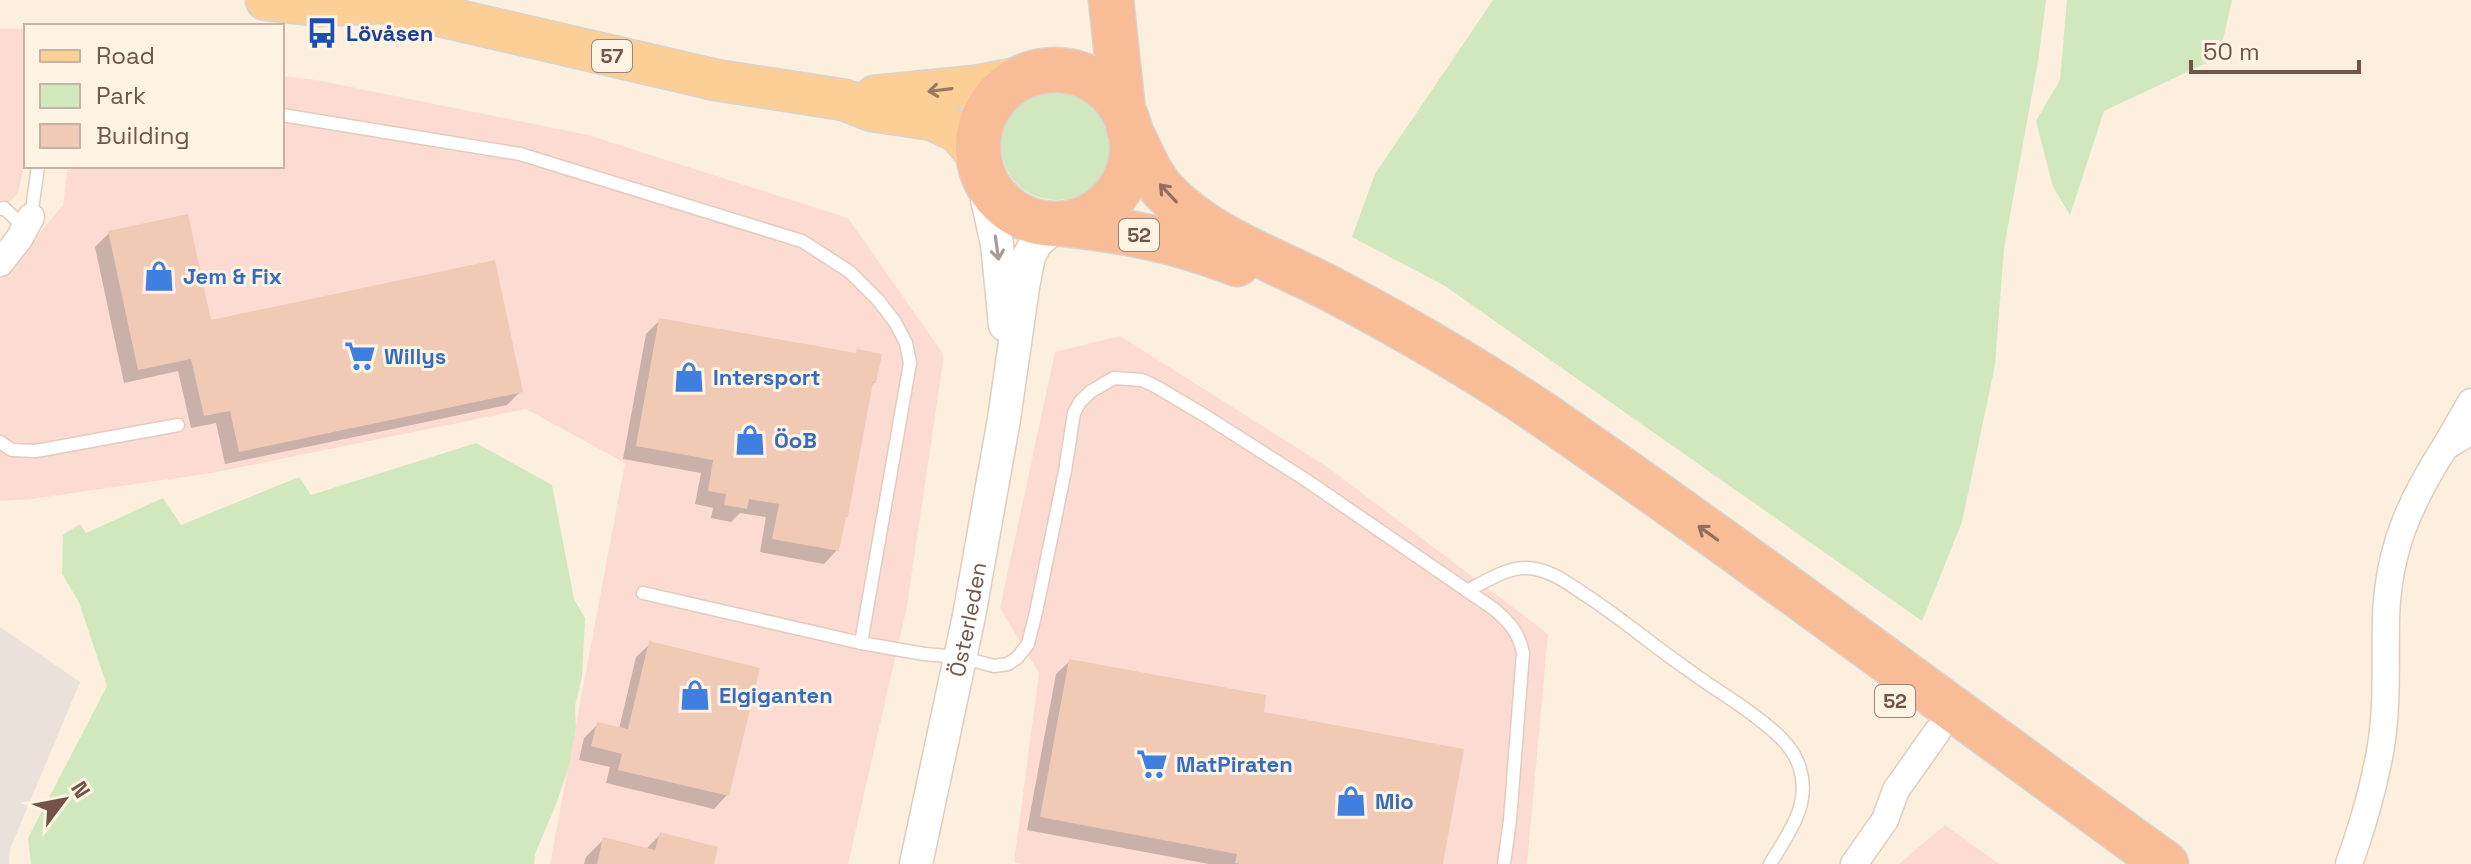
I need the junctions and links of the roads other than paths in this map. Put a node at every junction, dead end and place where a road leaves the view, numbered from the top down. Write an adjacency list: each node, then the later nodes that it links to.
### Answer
1 (266, 0): 4 (main road, 57)
2 (1095, 0): 5 (highway)
3 (1111, 0): 8 (highway, 52)
4 (376, 1): 6 (main road, 57)
5 (1024, 76): 6 (main road, 57, one-way to 6); 8 (highway, 52); 9 (highway)
6 (845, 100): 9 (main road, 57)
7 (284, 115): 23 (lane)
8 (1126, 120): 13 (highway, 52); 25 (highway, 52, one-way to 8)
9 (980, 164): 13 (highway, 52); 15 (street, Österleden, one-way to 15)
10 (38, 168): 12 (lane)
11 (0, 209): 12 (lane)
12 (28, 222): 14 (street)
13 (1061, 224): 15 (street, Österleden); 25 (highway, 52)
14 (0, 263)
15 (1009, 372): 24 (street, Österleden)
16 (2471, 402): 20 (street)
17 (178, 425): 19 (lane)
18 (2471, 431): 20 (street)
19 (0, 442)
20 (2445, 447): 32 (street)
21 (1467, 591): 24 (lane); 27 (lane); 28 (lane)
22 (643, 593): 23 (lane)
23 (861, 643): 24 (lane)
24 (960, 657): 26 (street, Österleden)
25 (1945, 720): 29 (street); 30 (highway, 52); 31 (highway, 52)
26 (921, 863)
27 (1504, 864)
28 (1770, 864)
29 (1854, 864)
30 (2120, 864)
31 (2166, 864)
32 (2349, 864)

